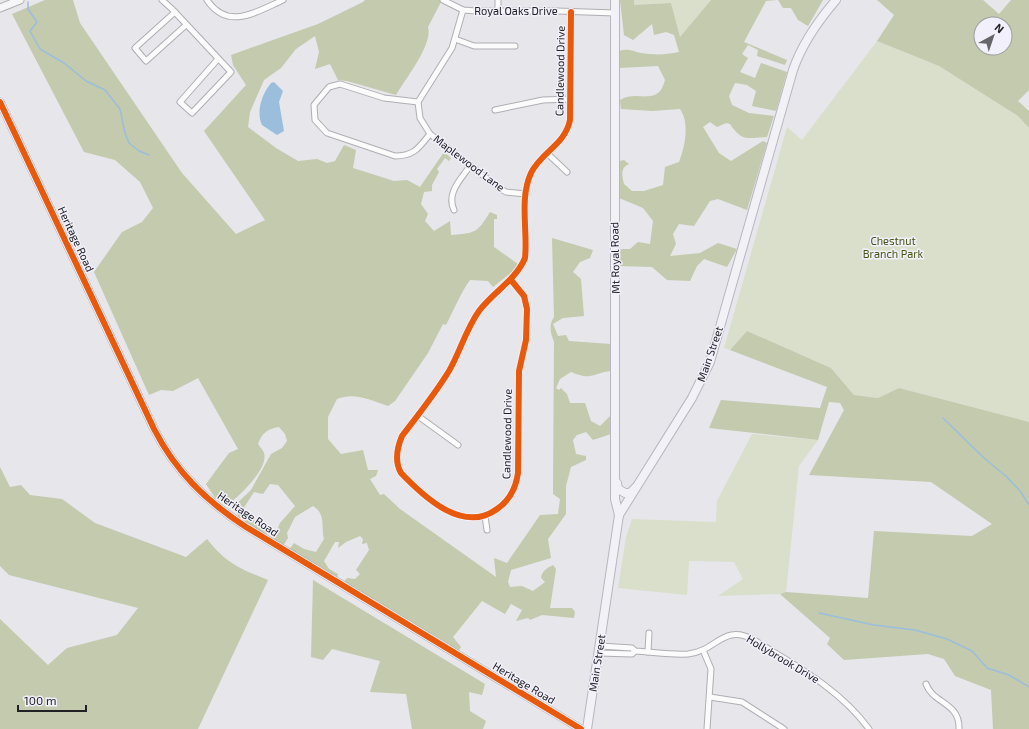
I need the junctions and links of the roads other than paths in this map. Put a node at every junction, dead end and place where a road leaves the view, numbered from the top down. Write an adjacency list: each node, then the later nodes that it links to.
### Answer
1 (20, 0): 9 (street)
2 (162, 0): 12 (street)
3 (207, 0): 4 (street)
4 (283, 0)
5 (443, 0): 10 (street, Royal Oaks Drive)
6 (498, 0): 11 (street)
7 (615, 0): 14 (main road, Mt Royal Road)
8 (836, 0): 33 (main road, Main Street)
9 (0, 8)
10 (463, 10): 11 (street, Royal Oaks Drive); 16 (street)
11 (498, 11): 13 (street, Royal Oaks Drive)
12 (175, 12): 15 (street); 15 (street)
13 (571, 12): 14 (street, Royal Oaks Drive); 19 (street, Candlewood Drive)
14 (615, 13): 32 (main road, Mt Royal Road)
15 (188, 27): 18 (street)
16 (455, 39): 17 (street); 21 (street)
17 (515, 46)
18 (218, 59): 18 (street)
19 (570, 99): 22 (street); 24 (street, Candlewood Drive)
20 (0, 102): 43 (street, Heritage Road)
21 (418, 102): 23 (street, Maplewood Lane); 23 (street)
22 (494, 110)
23 (430, 134): 25 (street, Maplewood Lane)
24 (548, 154): 26 (street); 27 (street, Candlewood Drive)
25 (470, 166): 27 (street, Maplewood Lane); 28 (street)
26 (567, 172)
27 (526, 194): 29 (street, Candlewood Drive)
28 (454, 210)
29 (511, 280): 30 (street, Candlewood Drive); 35 (street, Candlewood Drive)
30 (418, 416): 31 (street); 35 (street, Candlewood Drive)
31 (458, 444)
32 (616, 478): 33 (main road); 34 (main road, Mt Royal Road)
33 (642, 480): 34 (main road, Main Street)
34 (619, 515): 38 (main road, Main Street)
35 (485, 516): 36 (street)
36 (487, 530)
37 (649, 633): 40 (street)
38 (600, 650): 40 (street, Hollybrook Drive); 44 (main road, Main Street)
39 (703, 650): 40 (street, Hollybrook Drive); 42 (street); 47 (street, Hollybrook Drive)
40 (648, 652)
41 (926, 684): 48 (street)
42 (710, 697): 45 (street); 46 (street)
43 (580, 729)
44 (586, 729)
45 (708, 729)
46 (784, 729)
47 (869, 729)
48 (958, 729)

